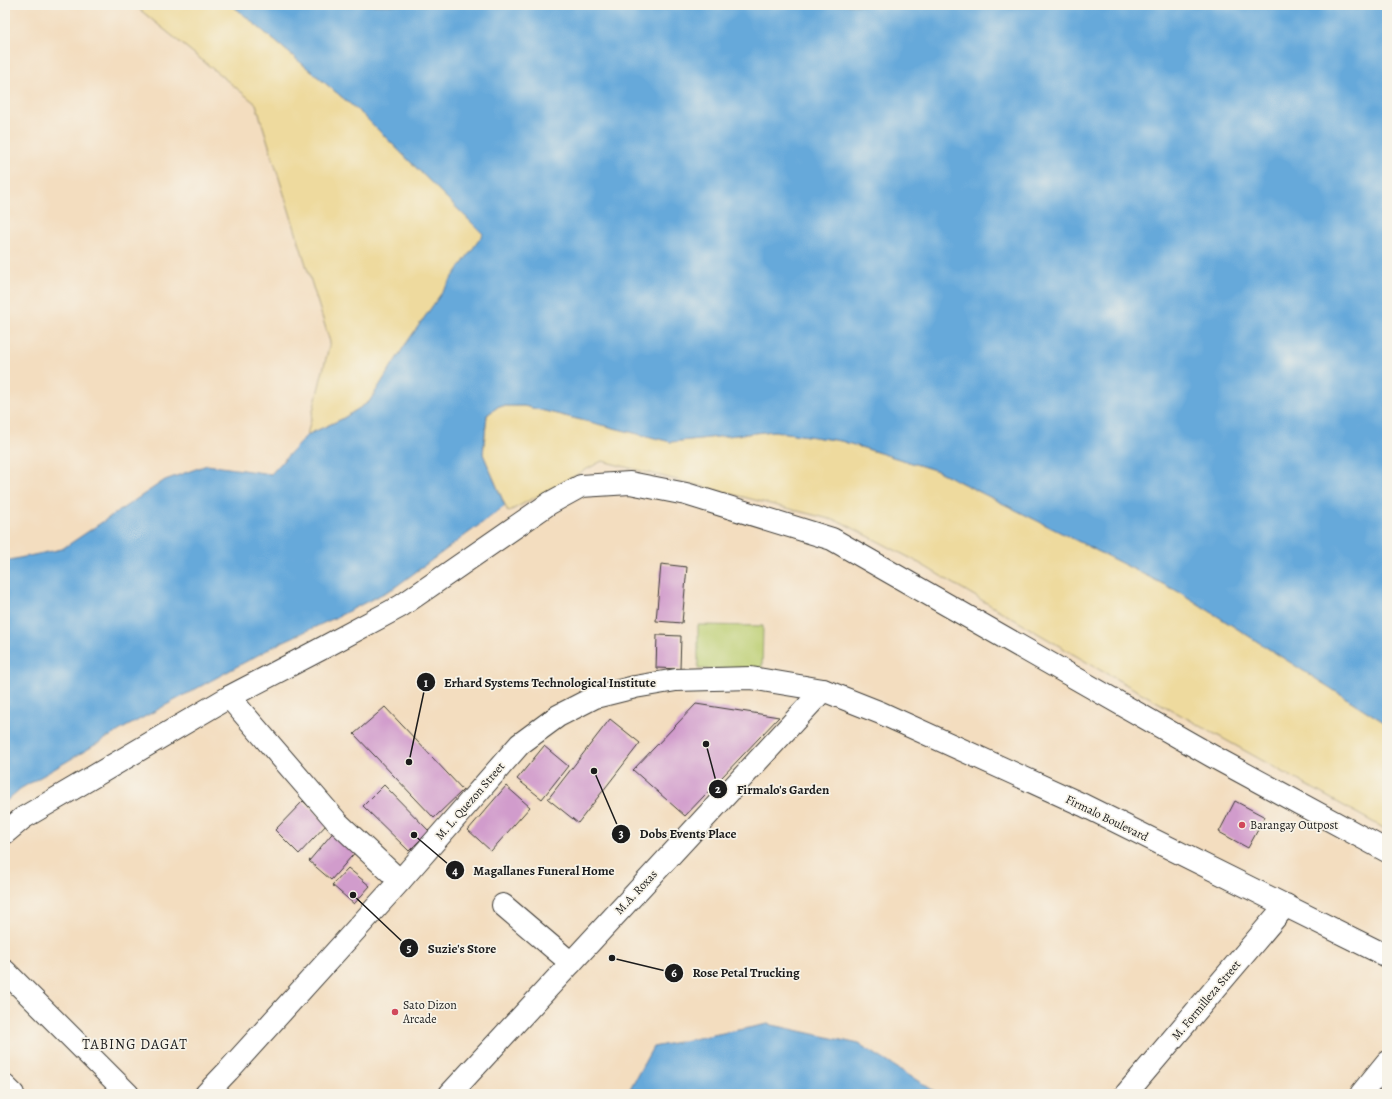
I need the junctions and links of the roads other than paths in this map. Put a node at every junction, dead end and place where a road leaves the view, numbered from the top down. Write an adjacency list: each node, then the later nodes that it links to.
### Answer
1 (823, 690): 5 (street, M. L. Quezon Street); 7 (street, Firmalo Boulevard); 9 (street, M.A. Roxas)
2 (229, 697): 3 (street); 4 (street); 5 (street)
3 (5, 833)
4 (1387, 851)
5 (400, 881): 15 (street, M. L. Quezon Street)
6 (503, 905): 9 (street)
7 (1286, 905): 8 (street, Firmalo Boulevard); 17 (street, M. Formilleza Street)
8 (1387, 956)
9 (571, 963): 16 (street, M.A. Roxas)
10 (5, 972): 14 (street)
11 (1387, 1062): 18 (street)
12 (5, 1086): 13 (street)
13 (13, 1094)
14 (128, 1094)
15 (206, 1094)
16 (450, 1094)
17 (1126, 1094)
18 (1361, 1094)

